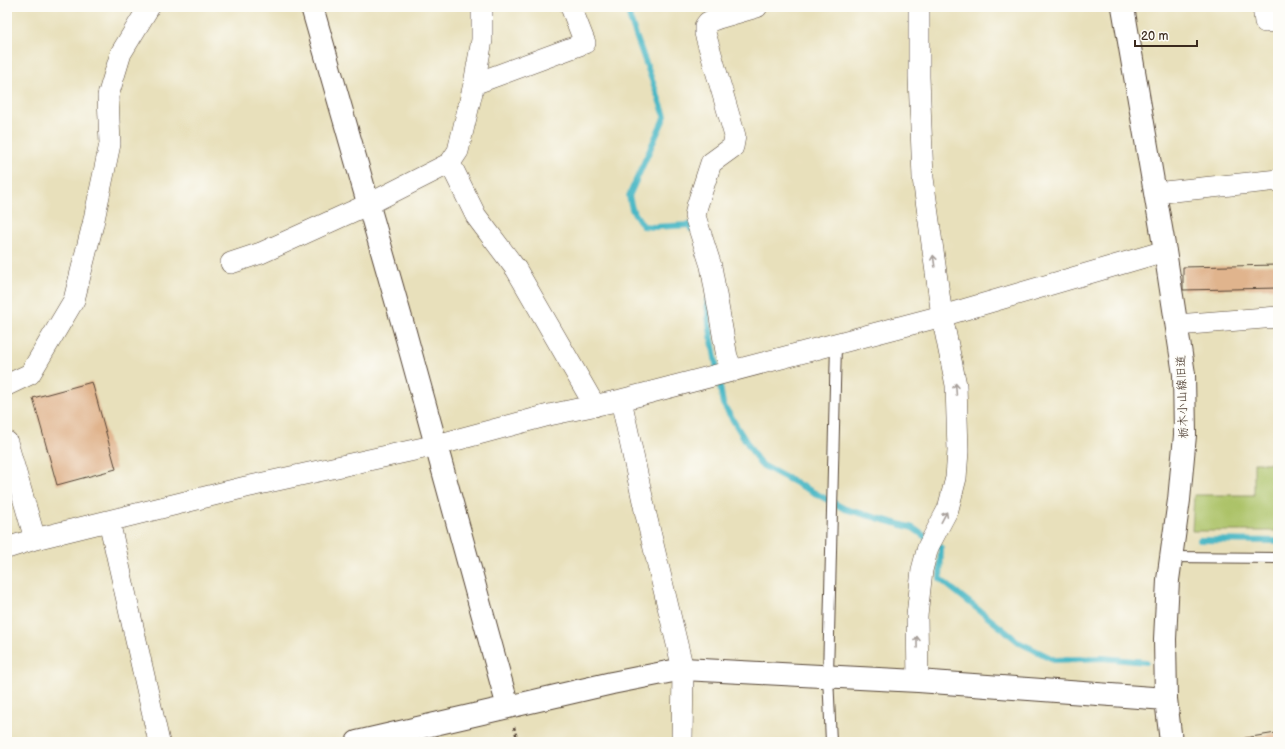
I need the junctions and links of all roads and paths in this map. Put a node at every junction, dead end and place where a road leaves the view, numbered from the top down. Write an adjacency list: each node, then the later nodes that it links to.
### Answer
1 (150, 7): 23 (street)
2 (312, 7): 15 (street)
3 (482, 7): 11 (street)
4 (571, 7): 11 (street)
5 (757, 7): 9 (street)
6 (919, 7): 18 (street, one-way to 6)
7 (1123, 7): 14 (street, 栃木小山線旧道)
8 (1263, 7): 10 (street)
9 (717, 13): 22 (street)
10 (1278, 21)
11 (474, 84): 12 (street)
12 (450, 163): 15 (street); 25 (street)
13 (1278, 180): 14 (street)
14 (1155, 194): 16 (street, 栃木小山線旧道)
15 (369, 204): 17 (street); 27 (street)
16 (1165, 251): 18 (street); 20 (street, 栃木小山線旧道)
17 (231, 263)
18 (942, 316): 21 (street); 35 (street, one-way to 18)
19 (1278, 317): 20 (street)
20 (1177, 325): 31 (street, 栃木小山線旧道)
21 (836, 344): 22 (street); 34 (lane)
22 (730, 372): 24 (street)
23 (7, 384)
24 (621, 400): 25 (street); 33 (street)
25 (595, 406): 27 (street)
26 (7, 442): 29 (street)
27 (437, 445): 28 (street); 37 (street)
28 (109, 521): 29 (street); 38 (street)
29 (35, 539): 30 (street)
30 (7, 548)
31 (1171, 557): 32 (lane); 36 (street, 栃木小山線旧道)
32 (1278, 558)
33 (683, 669): 34 (street); 37 (street); 40 (street)
34 (828, 676): 35 (street); 41 (lane)
35 (918, 681): 36 (street)
36 (1166, 698): 42 (street, 栃木小山線旧道)
37 (508, 707): 39 (street)
38 (159, 742)
39 (357, 742)
40 (682, 742)
41 (831, 742)
42 (1171, 742)

